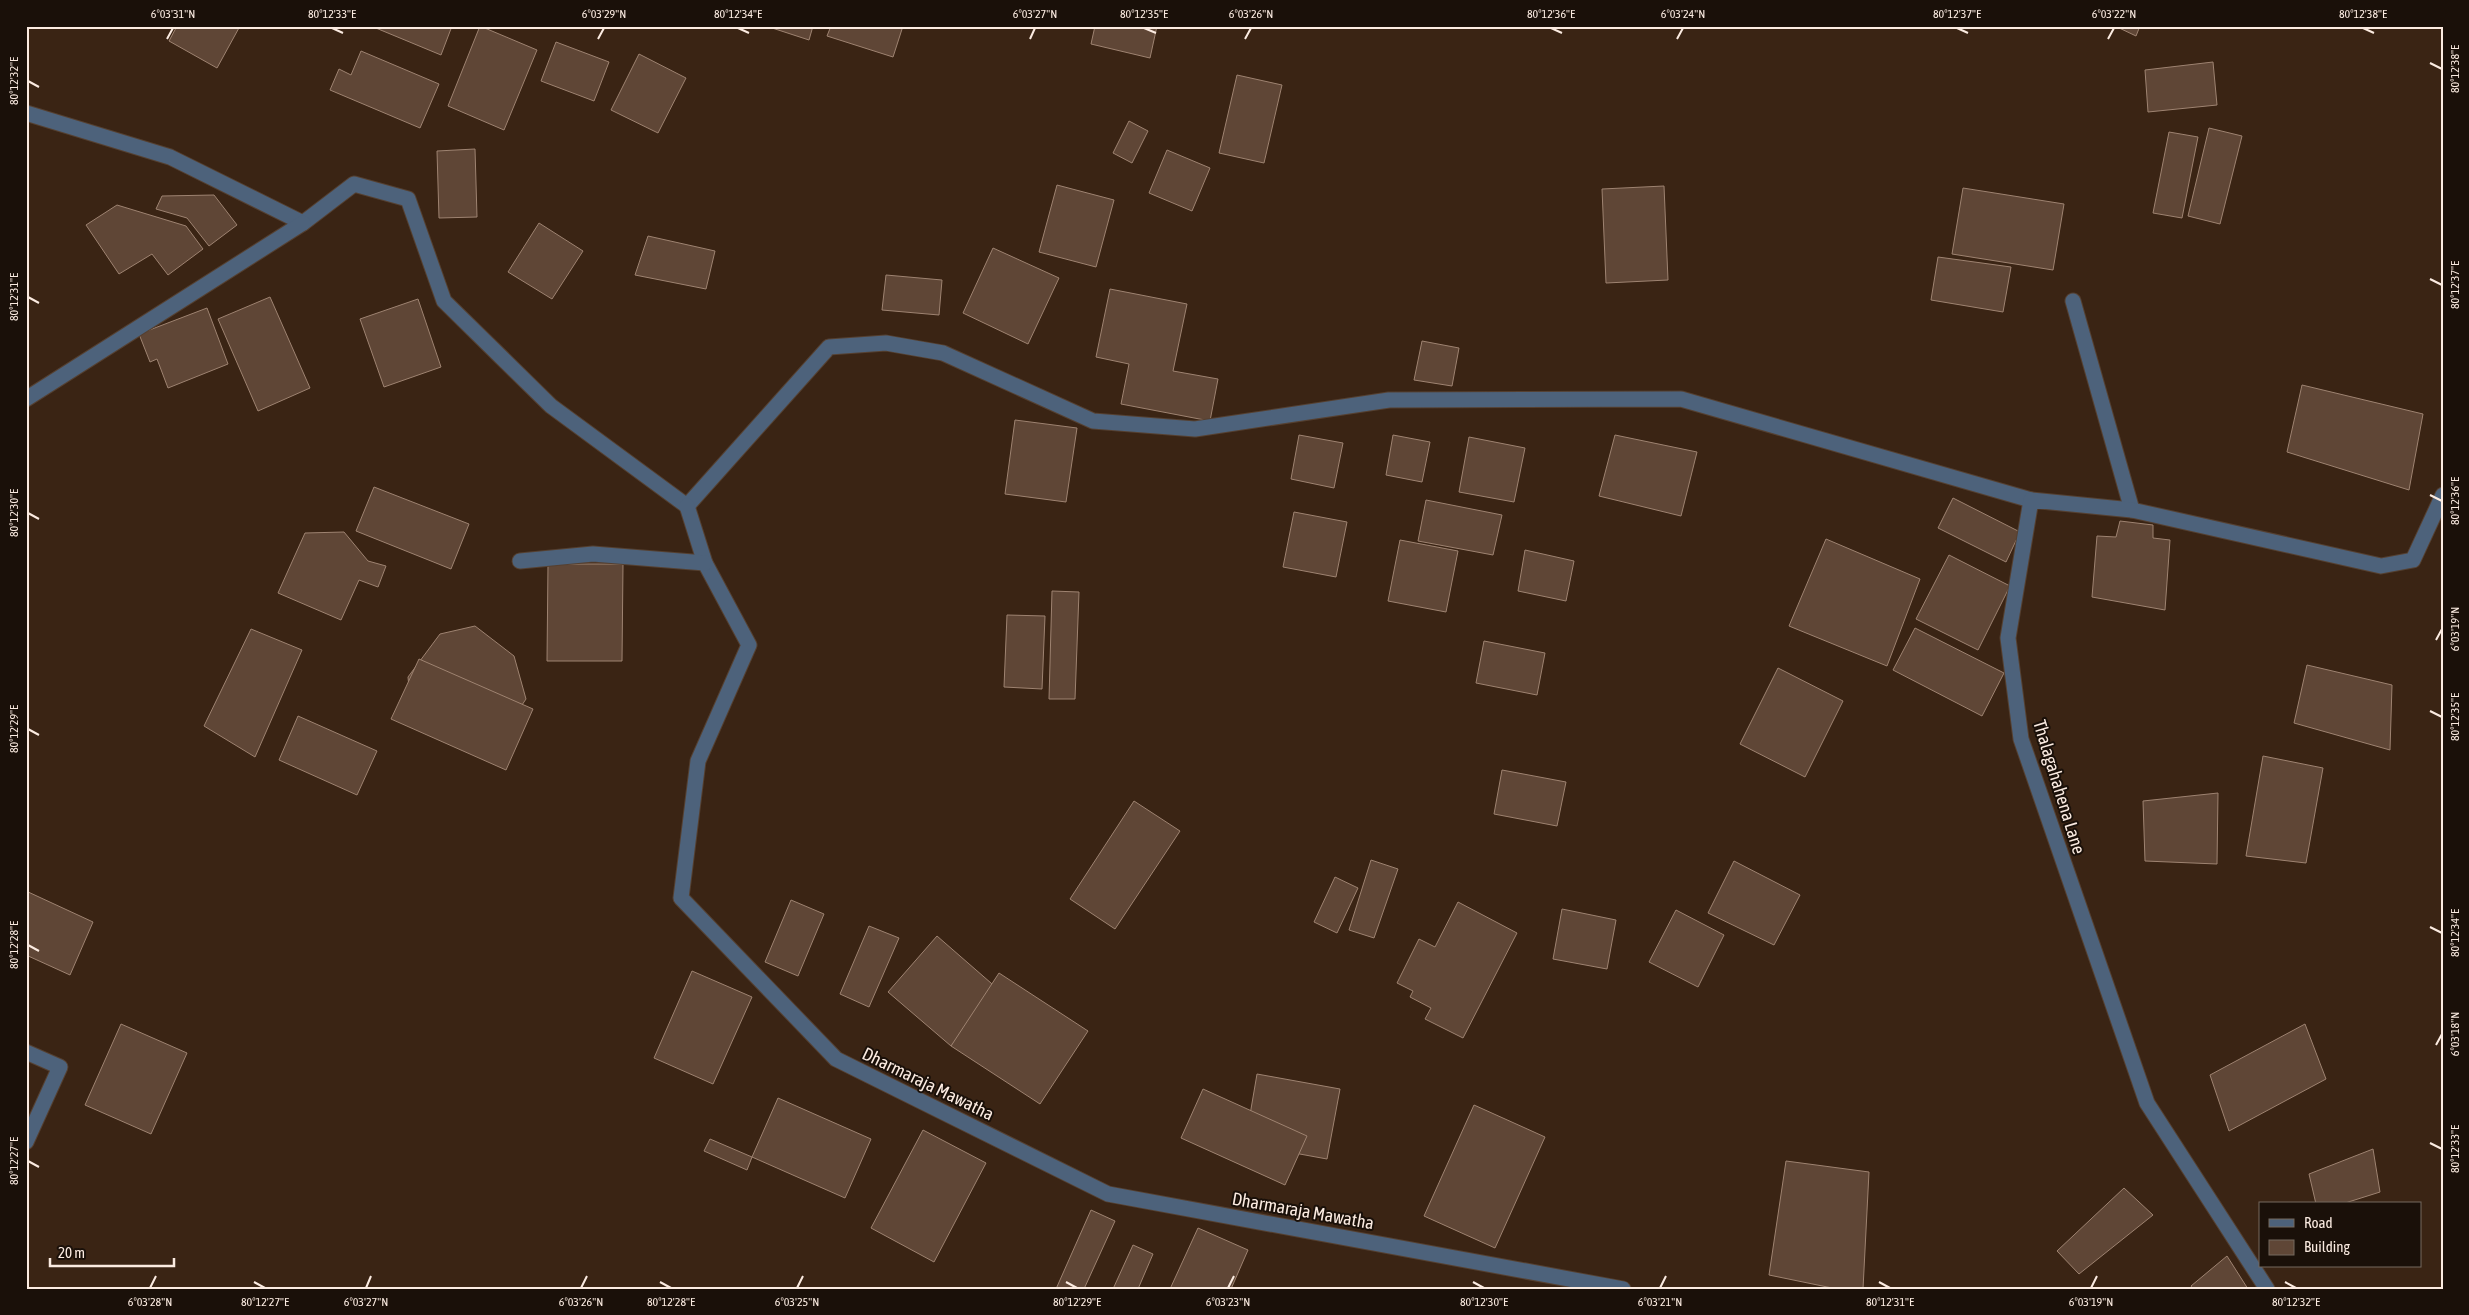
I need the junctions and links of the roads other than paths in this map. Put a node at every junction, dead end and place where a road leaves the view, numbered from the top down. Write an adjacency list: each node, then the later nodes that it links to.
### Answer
1 (26, 113): 2 (street)
2 (302, 223): 4 (street); 7 (street)
3 (2073, 301): 8 (street)
4 (26, 399)
5 (2443, 495): 8 (street)
6 (2031, 500): 7 (street); 8 (street); 14 (street, Thalagahahena Lane)
7 (687, 506): 10 (street, Dharmaraja Mawatha)
8 (2132, 510)
9 (520, 561): 10 (street)
10 (705, 563): 13 (street, Dharmaraja Mawatha)
11 (26, 1052): 12 (street)
12 (26, 1142)
13 (1623, 1289)
14 (2267, 1289)

